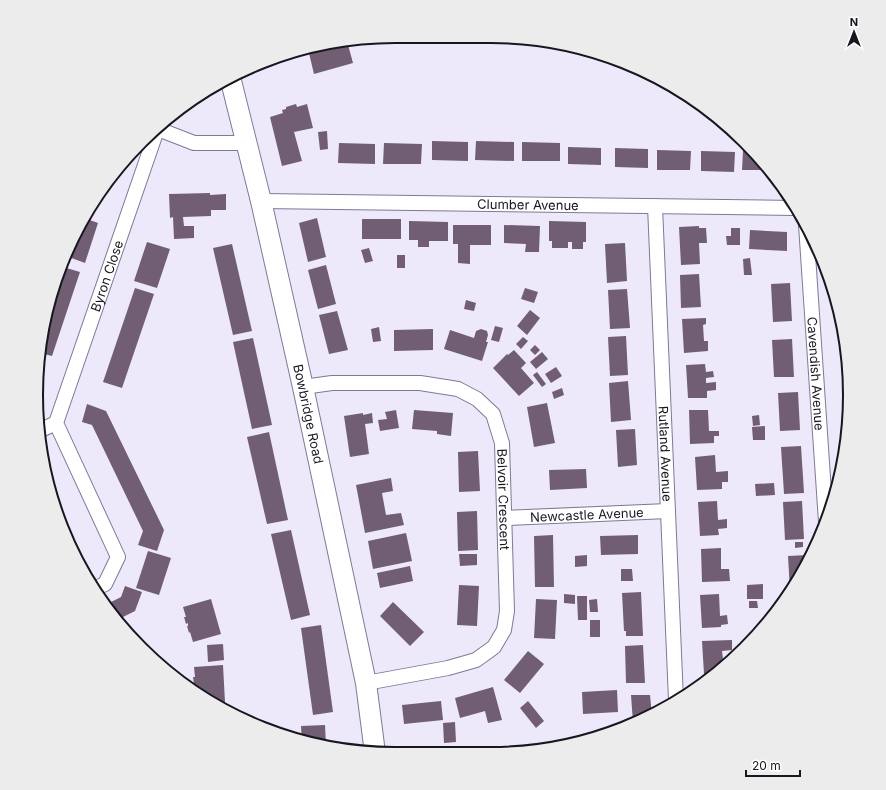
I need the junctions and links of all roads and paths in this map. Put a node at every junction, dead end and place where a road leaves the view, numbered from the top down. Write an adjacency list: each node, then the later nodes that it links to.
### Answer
1 (232, 83): 4 (street, Bowbridge Road)
2 (162, 131): 4 (street)
3 (154, 139): 10 (street, Byron Close)
4 (247, 143): 5 (street, Bowbridge Road)
5 (261, 201): 6 (street, Clumber Avenue); 9 (street, Bowbridge Road)
6 (655, 206): 7 (street, Clumber Avenue); 13 (street, Rutland Avenue)
7 (789, 208)
8 (807, 239): 12 (street, Cavendish Avenue)
9 (303, 387): 14 (street, Belvoir Crescent); 16 (street, Bowbridge Road)
10 (56, 423): 11 (street); 15 (street)
11 (45, 428)
12 (825, 505)
13 (668, 511): 14 (street, Newcastle Avenue); 17 (street, Rutland Avenue)
14 (505, 518): 16 (street, Belvoir Crescent)
15 (99, 587)
16 (366, 684): 18 (street, Bowbridge Road)
17 (676, 695)
18 (374, 746)

